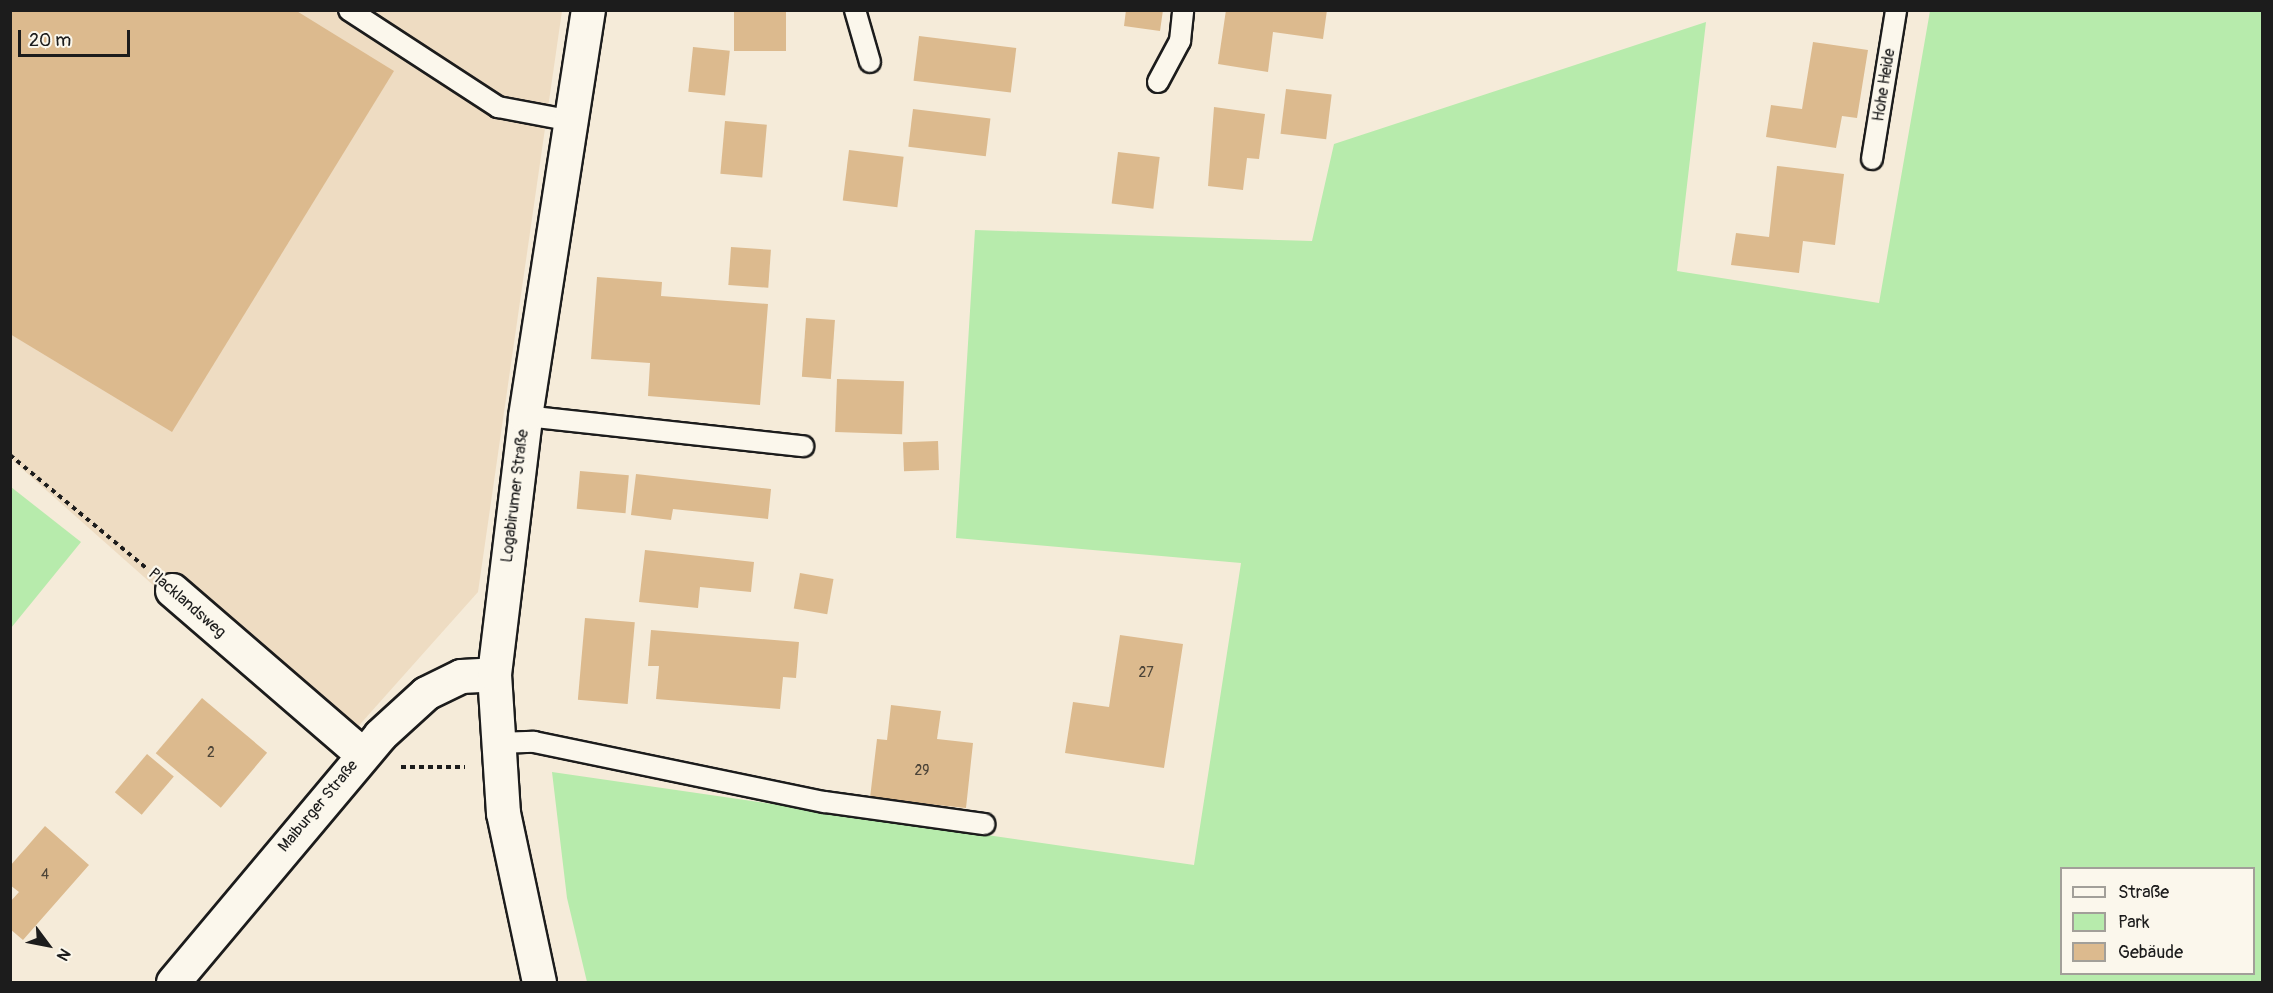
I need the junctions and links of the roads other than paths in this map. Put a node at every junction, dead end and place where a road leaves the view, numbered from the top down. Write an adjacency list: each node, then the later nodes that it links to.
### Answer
1 (349, 10): 8 (lane)
2 (588, 10): 8 (street, Logabirumer Straße)
3 (855, 10): 6 (lane)
4 (1183, 10): 7 (lane)
5 (1896, 10): 9 (lane, Hohe Heide)
6 (870, 62)
7 (1158, 82)
8 (572, 121): 10 (street, Logabirumer Straße)
9 (1872, 159)
10 (525, 416): 11 (lane); 13 (street, Logabirumer Straße)
11 (803, 446)
12 (172, 590): 15 (street, Placklandsweg)
13 (494, 674): 14 (street, Logabirumer Straße); 15 (street, Maiburger Straße)
14 (496, 743): 16 (lane); 18 (street, Logabirumer Straße)
15 (362, 754): 17 (street, Maiburger Straße)
16 (984, 824)
17 (172, 982)
18 (539, 982)

